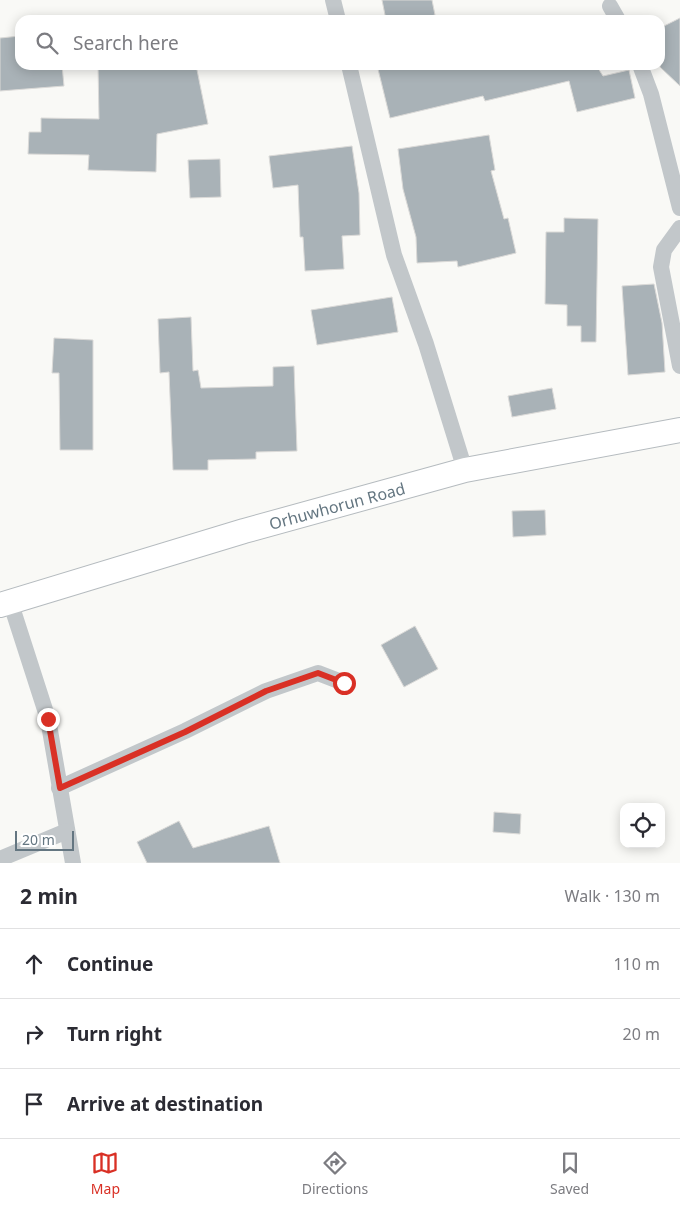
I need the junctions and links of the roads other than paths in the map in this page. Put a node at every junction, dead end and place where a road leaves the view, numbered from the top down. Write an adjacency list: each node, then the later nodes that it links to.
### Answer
1 (333, 0): 2 (street)
2 (337, 15)
3 (350, 70): 9 (street)
4 (642, 70): 5 (street)
5 (680, 208)
6 (680, 228): 7 (street)
7 (680, 366)
8 (680, 429): 9 (street, Orhuwhorun Road)
9 (465, 470): 10 (street, Orhuwhorun Road)
10 (5, 603): 12 (street)
11 (344, 683): 12 (street)
12 (60, 788): 13 (street)
13 (67, 831): 14 (street); 15 (street)
14 (0, 859)
15 (73, 863)

